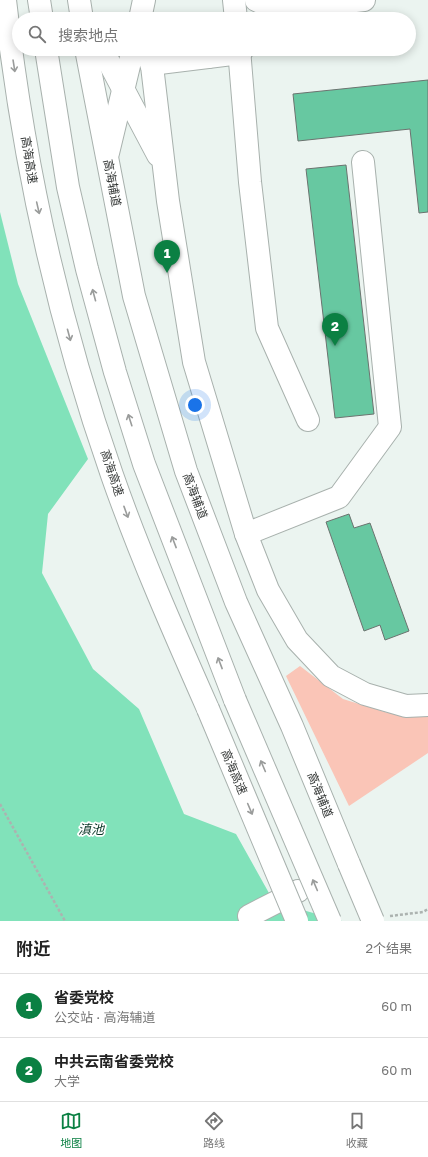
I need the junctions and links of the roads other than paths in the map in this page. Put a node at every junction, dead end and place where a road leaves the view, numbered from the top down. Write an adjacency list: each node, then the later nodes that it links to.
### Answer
1 (5, 0): 13 (main road, 高海高速, one-way to 13, bridge)
2 (40, 0): 7 (main road)
3 (144, 0): 8 (main road); 9 (main road)
4 (234, 0): 10 (main road)
5 (256, 0): 11 (main road)
6 (364, 0): 12 (main road)
7 (41, 12)
8 (141, 12)
9 (145, 12)
10 (235, 12)
11 (271, 12)
12 (286, 12)
13 (12, 47)
14 (13, 56): 31 (main road, 高海高速, one-way to 31, bridge)
15 (47, 56): 32 (main road, one-way to 15, bridge)
16 (87, 56): 23 (main road, 高海辅道)
17 (106, 56): 22 (main road)
18 (131, 56): 22 (main road)
19 (151, 56): 20 (main road); 25 (main road)
20 (213, 56)
21 (241, 56): 26 (main road)
22 (123, 90): 23 (main road); 25 (main road)
23 (107, 160): 33 (main road, 高海辅道, bridge)
24 (363, 162): 27 (main road)
25 (164, 167): 27 (main road)
26 (308, 420)
27 (246, 534): 28 (main road)
28 (428, 705)
29 (298, 891): 30 (main road)
30 (251, 921)
31 (297, 921)
32 (330, 921)
33 (373, 921)

